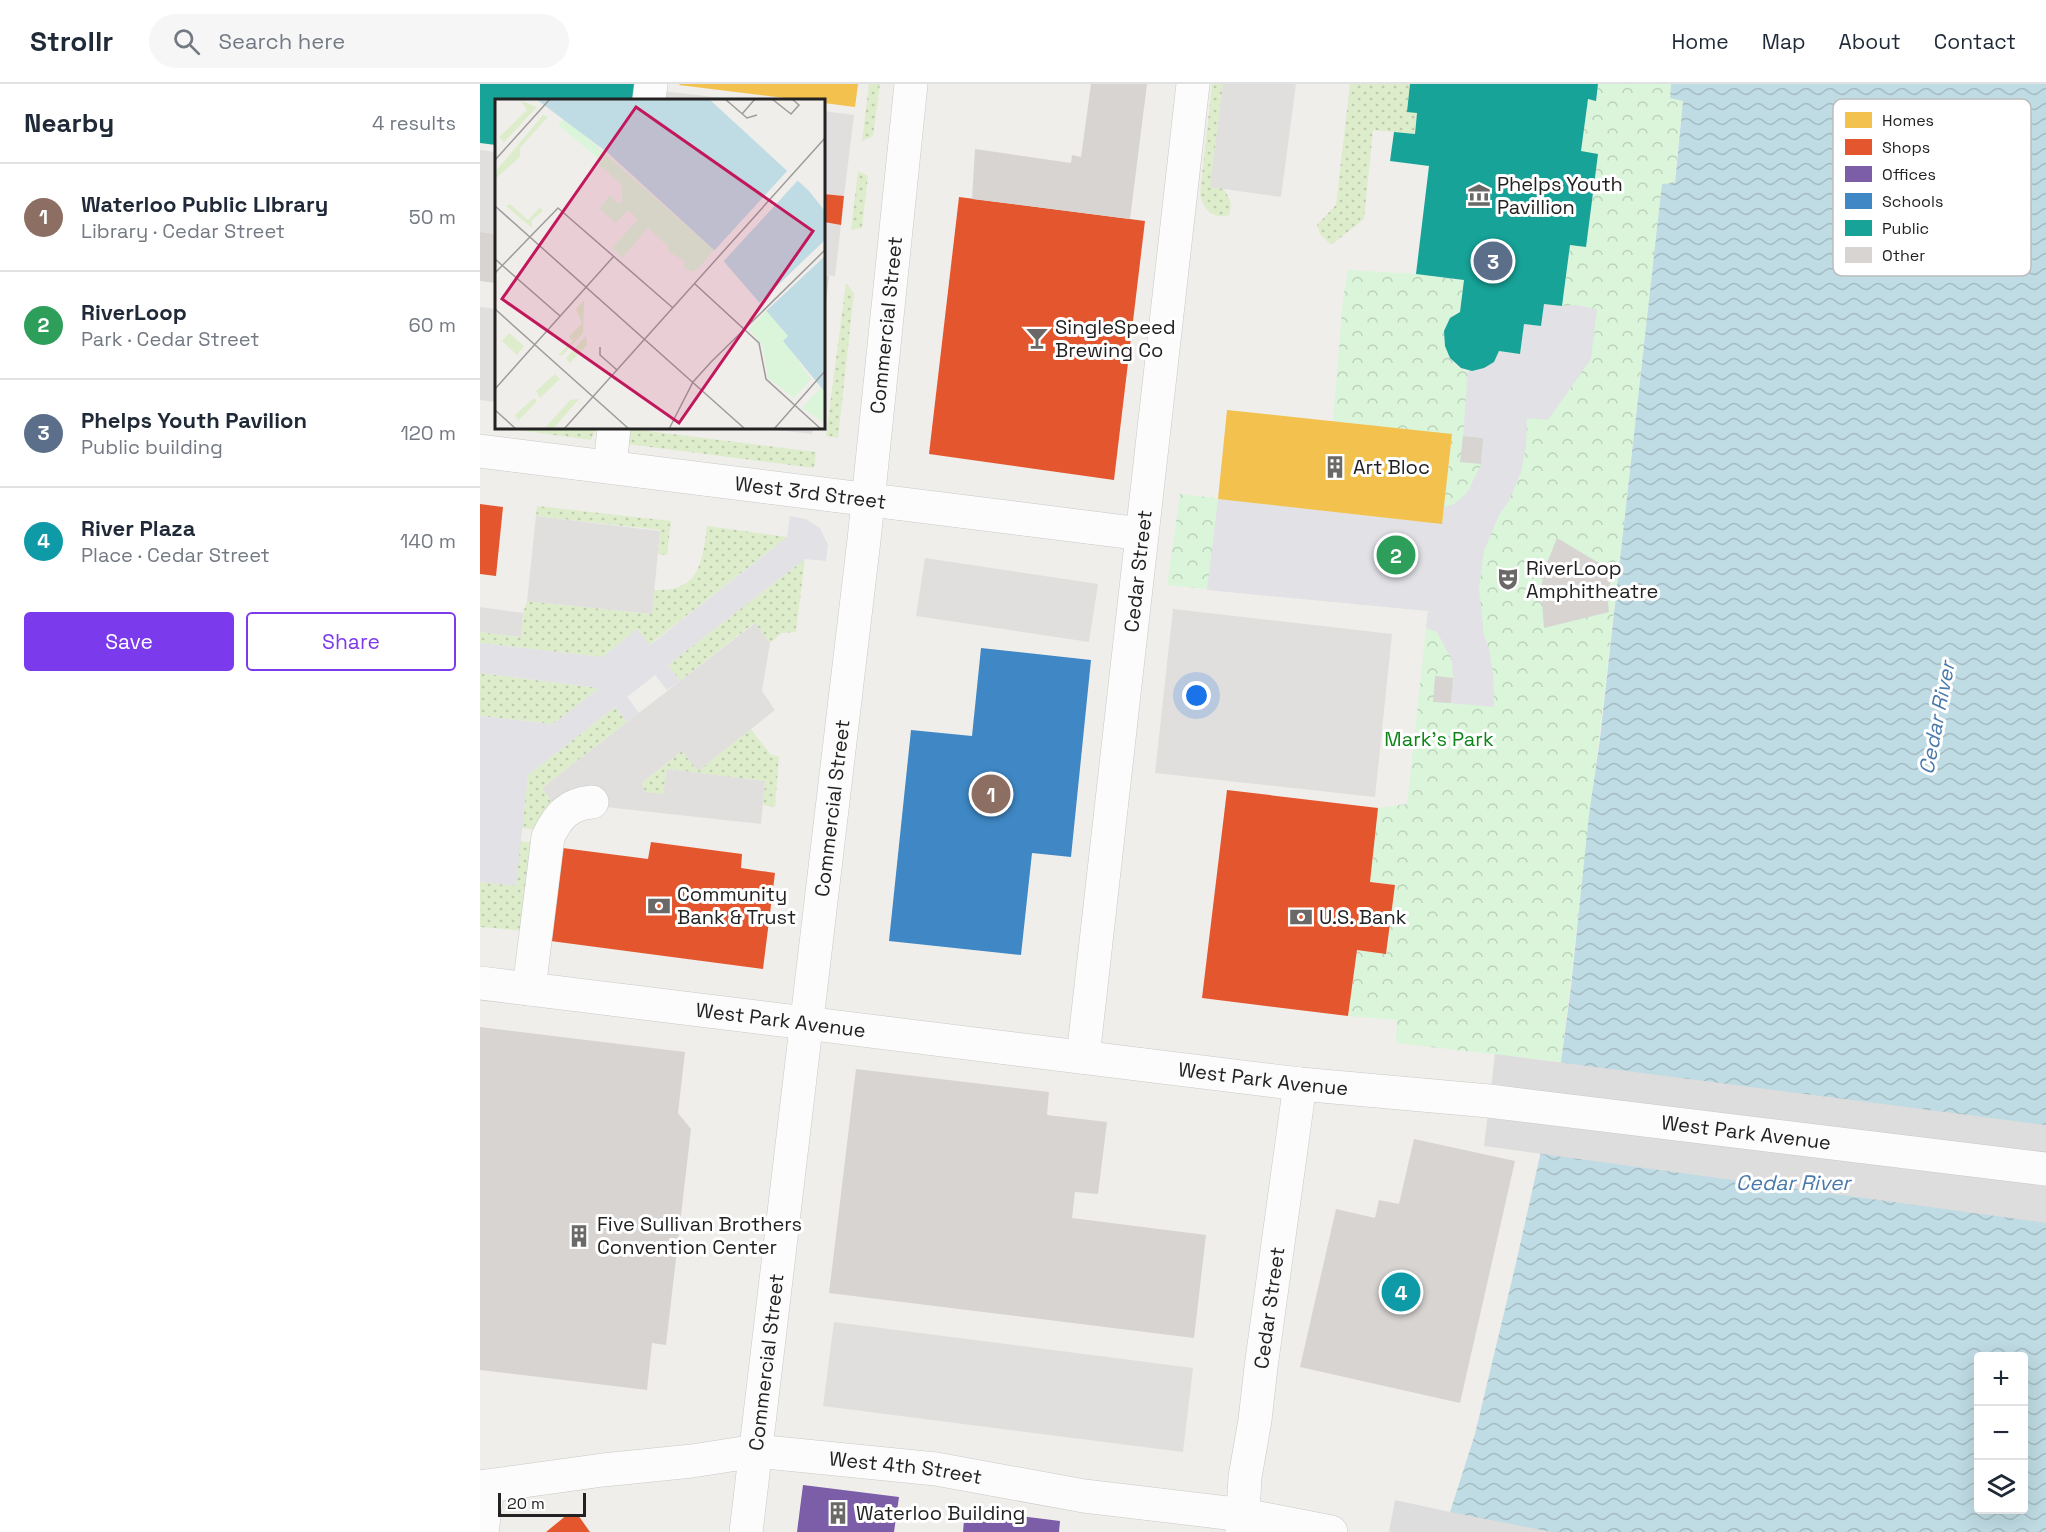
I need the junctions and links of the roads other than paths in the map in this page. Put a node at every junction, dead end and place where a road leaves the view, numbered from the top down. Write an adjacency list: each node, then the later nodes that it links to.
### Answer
1 (651, 84): 4 (street)
2 (911, 84): 8 (street, Commercial Street)
3 (1193, 84): 9 (street, Cedar Street)
4 (649, 99)
5 (614, 429): 7 (street)
6 (480, 451): 7 (street, West 3rd Street)
7 (610, 467): 8 (street, West 3rd Street)
8 (868, 500): 9 (street, West 3rd Street); 13 (street, Commercial Street)
9 (1142, 534): 14 (street, Cedar Street)
10 (592, 802): 12 (street)
11 (480, 982): 12 (street, West Park Avenue)
12 (529, 988): 13 (street, West Park Avenue)
13 (806, 1023): 14 (street, West Park Avenue); 17 (street, Commercial Street)
14 (1083, 1057): 15 (street, West Park Avenue)
15 (1300, 1084): 16 (street, West Park Avenue); 19 (street, Cedar Street)
16 (2046, 1169)
17 (756, 1451): 18 (street, West 4th Street); 19 (street, West 4th Street); 21 (street, Commercial Street)
18 (484, 1487): 20 (street)
19 (1243, 1524): 22 (street, West 4th Street)
20 (482, 1532)
21 (746, 1532)
22 (1331, 1532)

